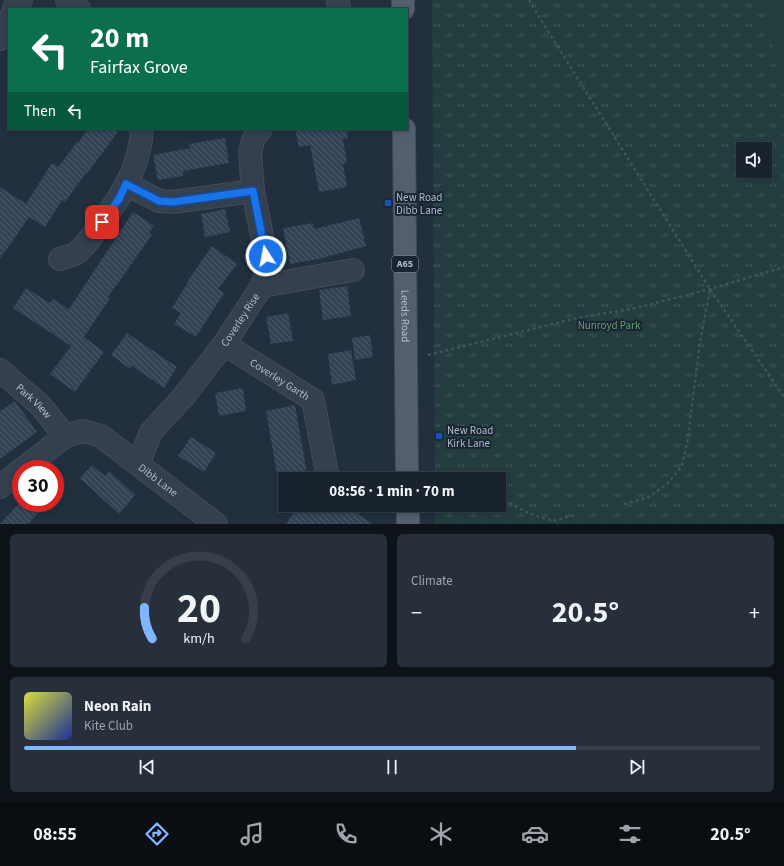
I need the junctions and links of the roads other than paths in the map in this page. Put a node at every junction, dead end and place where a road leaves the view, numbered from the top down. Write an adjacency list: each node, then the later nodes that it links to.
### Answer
1 (21, 0): 3 (street)
2 (67, 0): 4 (street)
3 (14, 8)
4 (78, 8)
5 (8, 21): 6 (street)
6 (0, 38)
7 (142, 130): 10 (street)
8 (260, 130): 11 (street, Coverley Rise)
9 (404, 130): 21 (main road, Leeds Road / A65)
10 (126, 184): 11 (street); 12 (street)
11 (253, 191): 14 (street, Coverley Rise)
12 (60, 259)
13 (353, 270): 14 (street)
14 (262, 286): 15 (street, Coverley Rise)
15 (224, 344): 19 (street, Coverley Rise); 20 (street, Coverley Garth)
16 (0, 370): 17 (street, Park View)
17 (65, 436): 18 (street); 19 (street, Dibb Lane)
18 (35, 460)
19 (138, 464): 25 (street, Dibb Lane)
20 (327, 472)
21 (407, 472)
22 (12, 478): 23 (street)
23 (0, 487)
24 (408, 512): 26 (main road)
25 (216, 524)
26 (408, 524)

